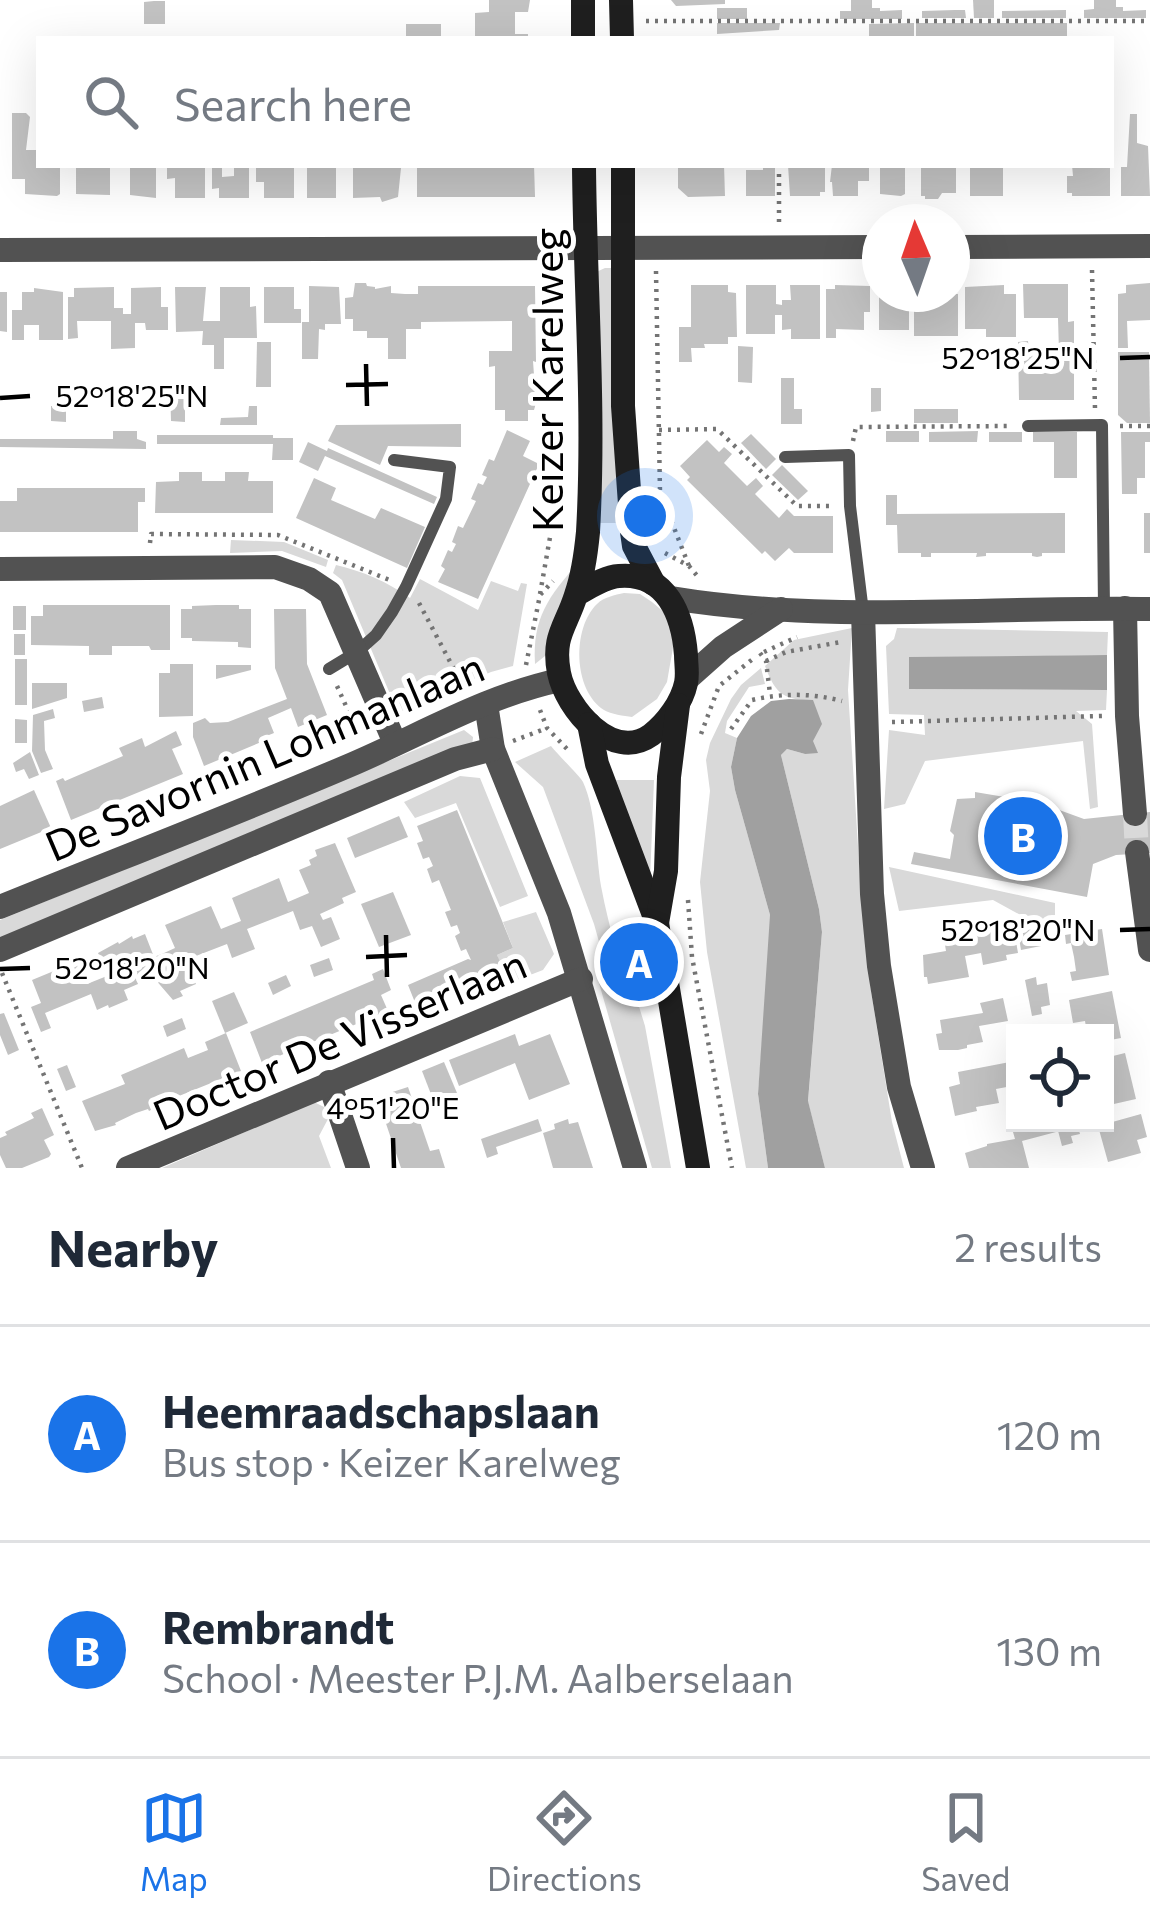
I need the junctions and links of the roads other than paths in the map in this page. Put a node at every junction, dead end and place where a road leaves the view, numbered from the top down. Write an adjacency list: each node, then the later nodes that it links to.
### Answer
1 (583, 0): 3 (main road)
2 (621, 0): 4 (main road)
3 (583, 36)
4 (622, 36)
5 (584, 168): 10 (main road, Keizer Karelweg)
6 (622, 168): 11 (main road, Keizer Karelweg)
7 (1150, 246): 9 (street)
8 (862, 247): 11 (street)
9 (970, 247)
10 (585, 248): 11 (street); 12 (street); 18 (main road, Keizer Karelweg)
11 (622, 248): 17 (main road, Keizer Karelweg)
12 (0, 250)
13 (1028, 426): 20 (lane)
14 (784, 457): 21 (lane)
15 (394, 460): 22 (lane)
16 (0, 569): 22 (street)
17 (662, 591): 18 (main road); 19 (street); 24 (main road)
18 (577, 594): 25 (main road)
19 (782, 608): 21 (street); 24 (street)
20 (1126, 608): 21 (street); 31 (street)
21 (863, 612): 43 (street)
22 (357, 652): 23 (lane); 29 (street)
23 (329, 670)
24 (687, 679): 27 (main road)
25 (560, 680): 26 (street, De Savornin Lohmanlaan); 28 (main road)
26 (486, 704): 29 (street, De Savornin Lohmanlaan); 30 (street)
27 (678, 705): 28 (main road); 34 (main road)
28 (589, 724): 34 (main road)
29 (395, 743): 33 (street, De Savornin Lohmanlaan)
30 (493, 748): 36 (street, De Savornin Lohmanlaan); 37 (street)
31 (1135, 814)
32 (1137, 852): 35 (street)
33 (0, 907)
34 (656, 923): 42 (main road)
35 (1149, 940)
36 (0, 950)
37 (581, 980): 38 (street, Doctor De Visserlaan); 41 (street)
38 (329, 1082): 39 (street, Doctor De Visserlaan); 40 (street)
39 (128, 1168)
40 (358, 1168)
41 (634, 1168)
42 (698, 1168)
43 (923, 1168)

